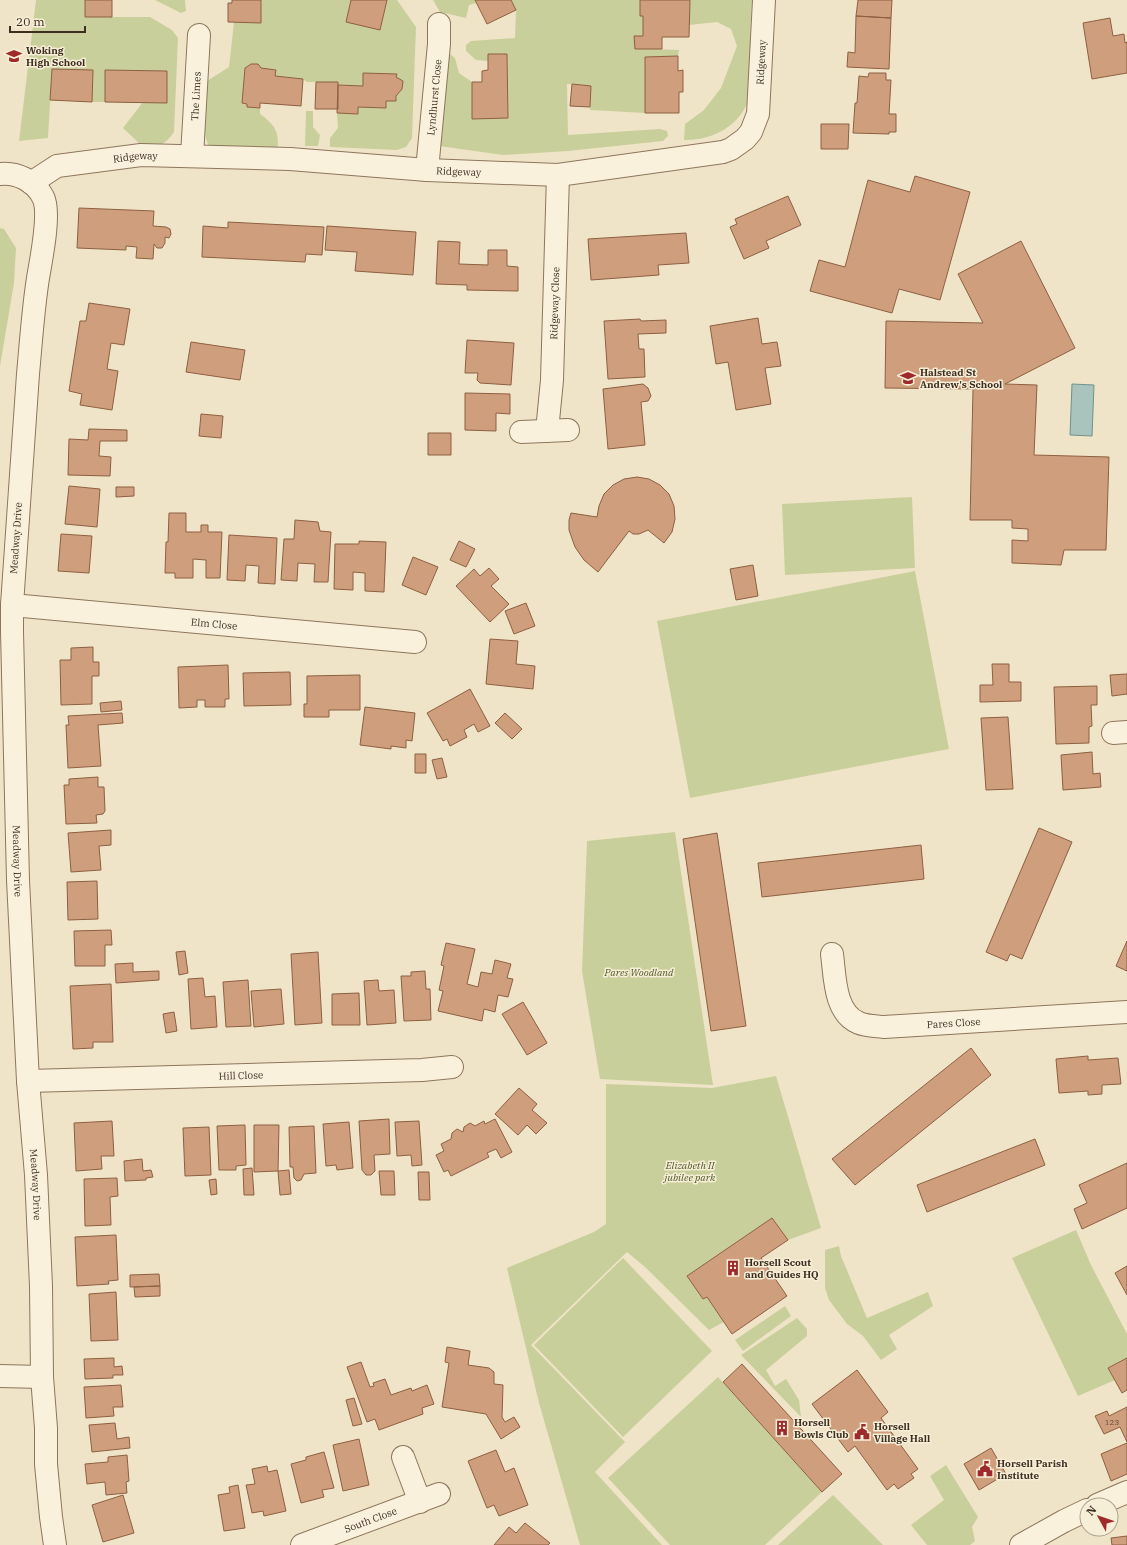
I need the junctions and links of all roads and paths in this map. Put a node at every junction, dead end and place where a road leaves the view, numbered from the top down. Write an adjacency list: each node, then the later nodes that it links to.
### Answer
1 (764, 0): 7 (street, Ridgeway)
2 (439, 24): 5 (street, Lyndhurst Close)
3 (199, 35): 4 (street, The Limes)
4 (192, 156): 5 (street, Ridgeway); 8 (street, Ridgeway)
5 (427, 170): 7 (street, Ridgeway)
6 (0, 174): 8 (street)
7 (558, 175): 9 (street, Ridgeway Close)
8 (31, 183): 10 (street, Meadway Drive)
9 (521, 432)
10 (12, 605): 11 (street, Elm Close); 12 (street, Meadway Drive)
11 (415, 642)
12 (8, 796): 16 (street, Meadway Drive)
13 (832, 954): 14 (street, Pares Close)
14 (1127, 1012)
15 (452, 1068): 16 (street, Hill Close)
16 (28, 1081): 18 (street, Meadway Drive)
17 (0, 1376): 18 (street)
18 (42, 1377): 23 (street, Meadway Drive)
19 (403, 1458): 24 (street, South Close)
20 (1127, 1492): 21 (street)
21 (1115, 1497)
22 (1079, 1514): 25 (street)
23 (55, 1545)
24 (302, 1545)
25 (1021, 1545)

